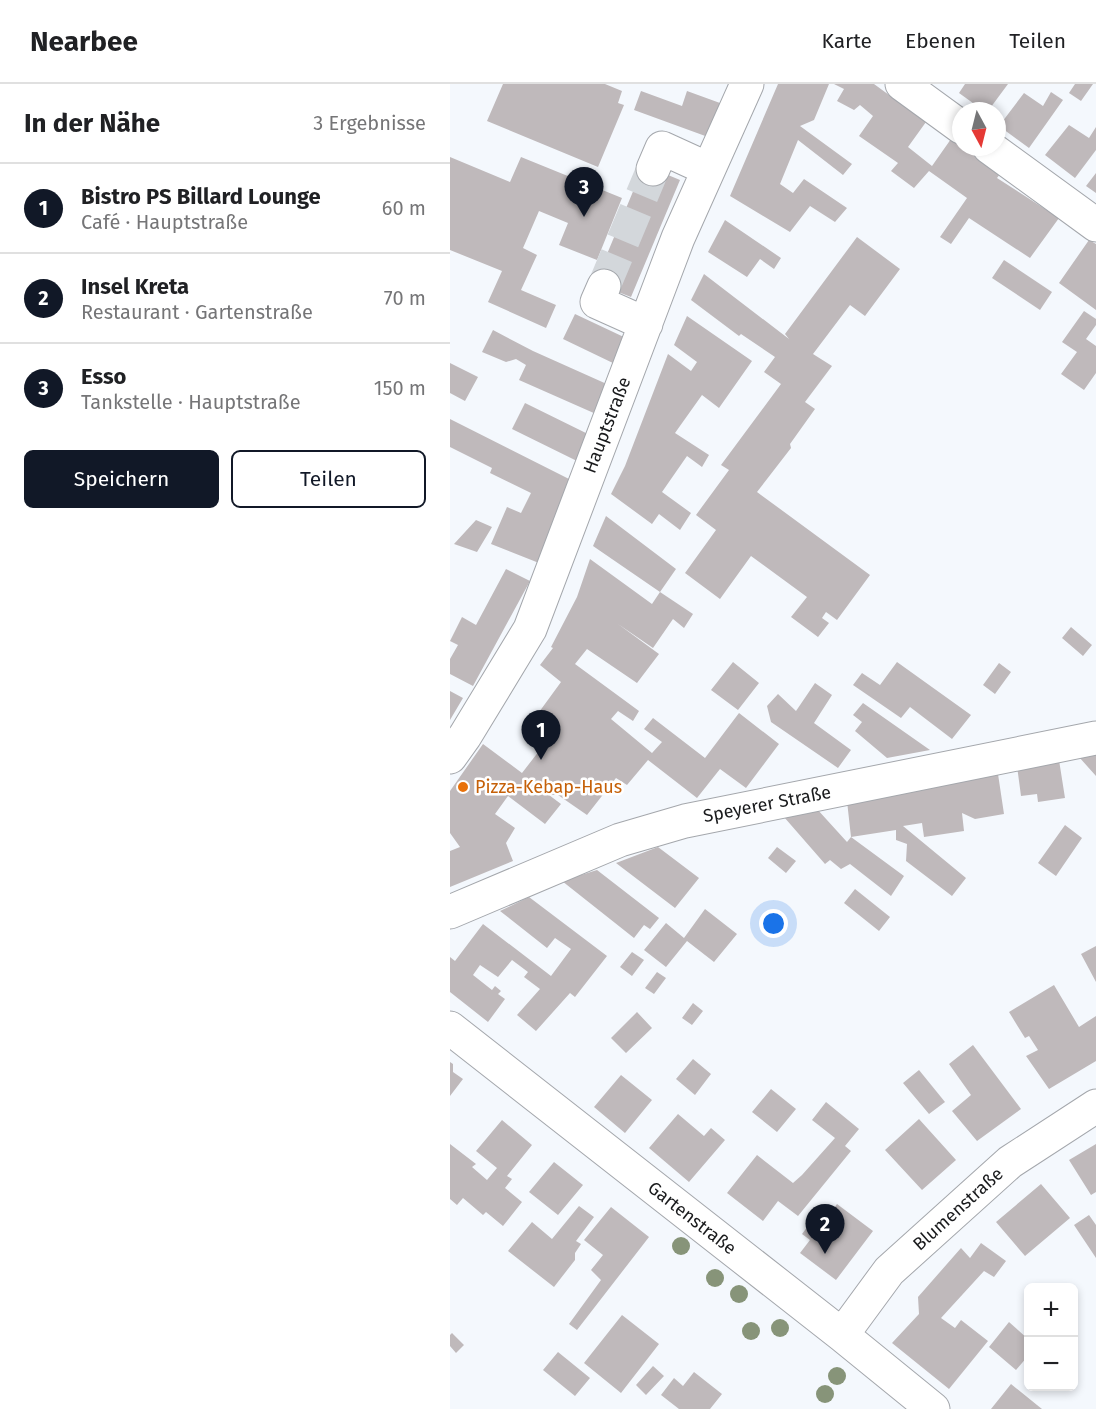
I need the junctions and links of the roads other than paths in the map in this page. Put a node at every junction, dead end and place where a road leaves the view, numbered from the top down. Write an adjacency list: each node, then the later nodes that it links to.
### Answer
1 (747, 84): 6 (street, Hauptstraße)
2 (902, 84): 3 (street)
3 (952, 120)
4 (1001, 156): 7 (street)
5 (653, 169): 6 (street)
6 (708, 169): 9 (street, Hauptstraße)
7 (1096, 225)
8 (604, 286): 9 (street)
9 (646, 324): 11 (street, Hauptstraße)
10 (1096, 738): 12 (street, Speyerer Straße)
11 (450, 757)
12 (450, 912)
13 (450, 1028): 15 (street, Gartenstraße)
14 (1096, 1106): 15 (street, Blumenstraße)
15 (842, 1335): 16 (street, Gartenstraße)
16 (933, 1409)

